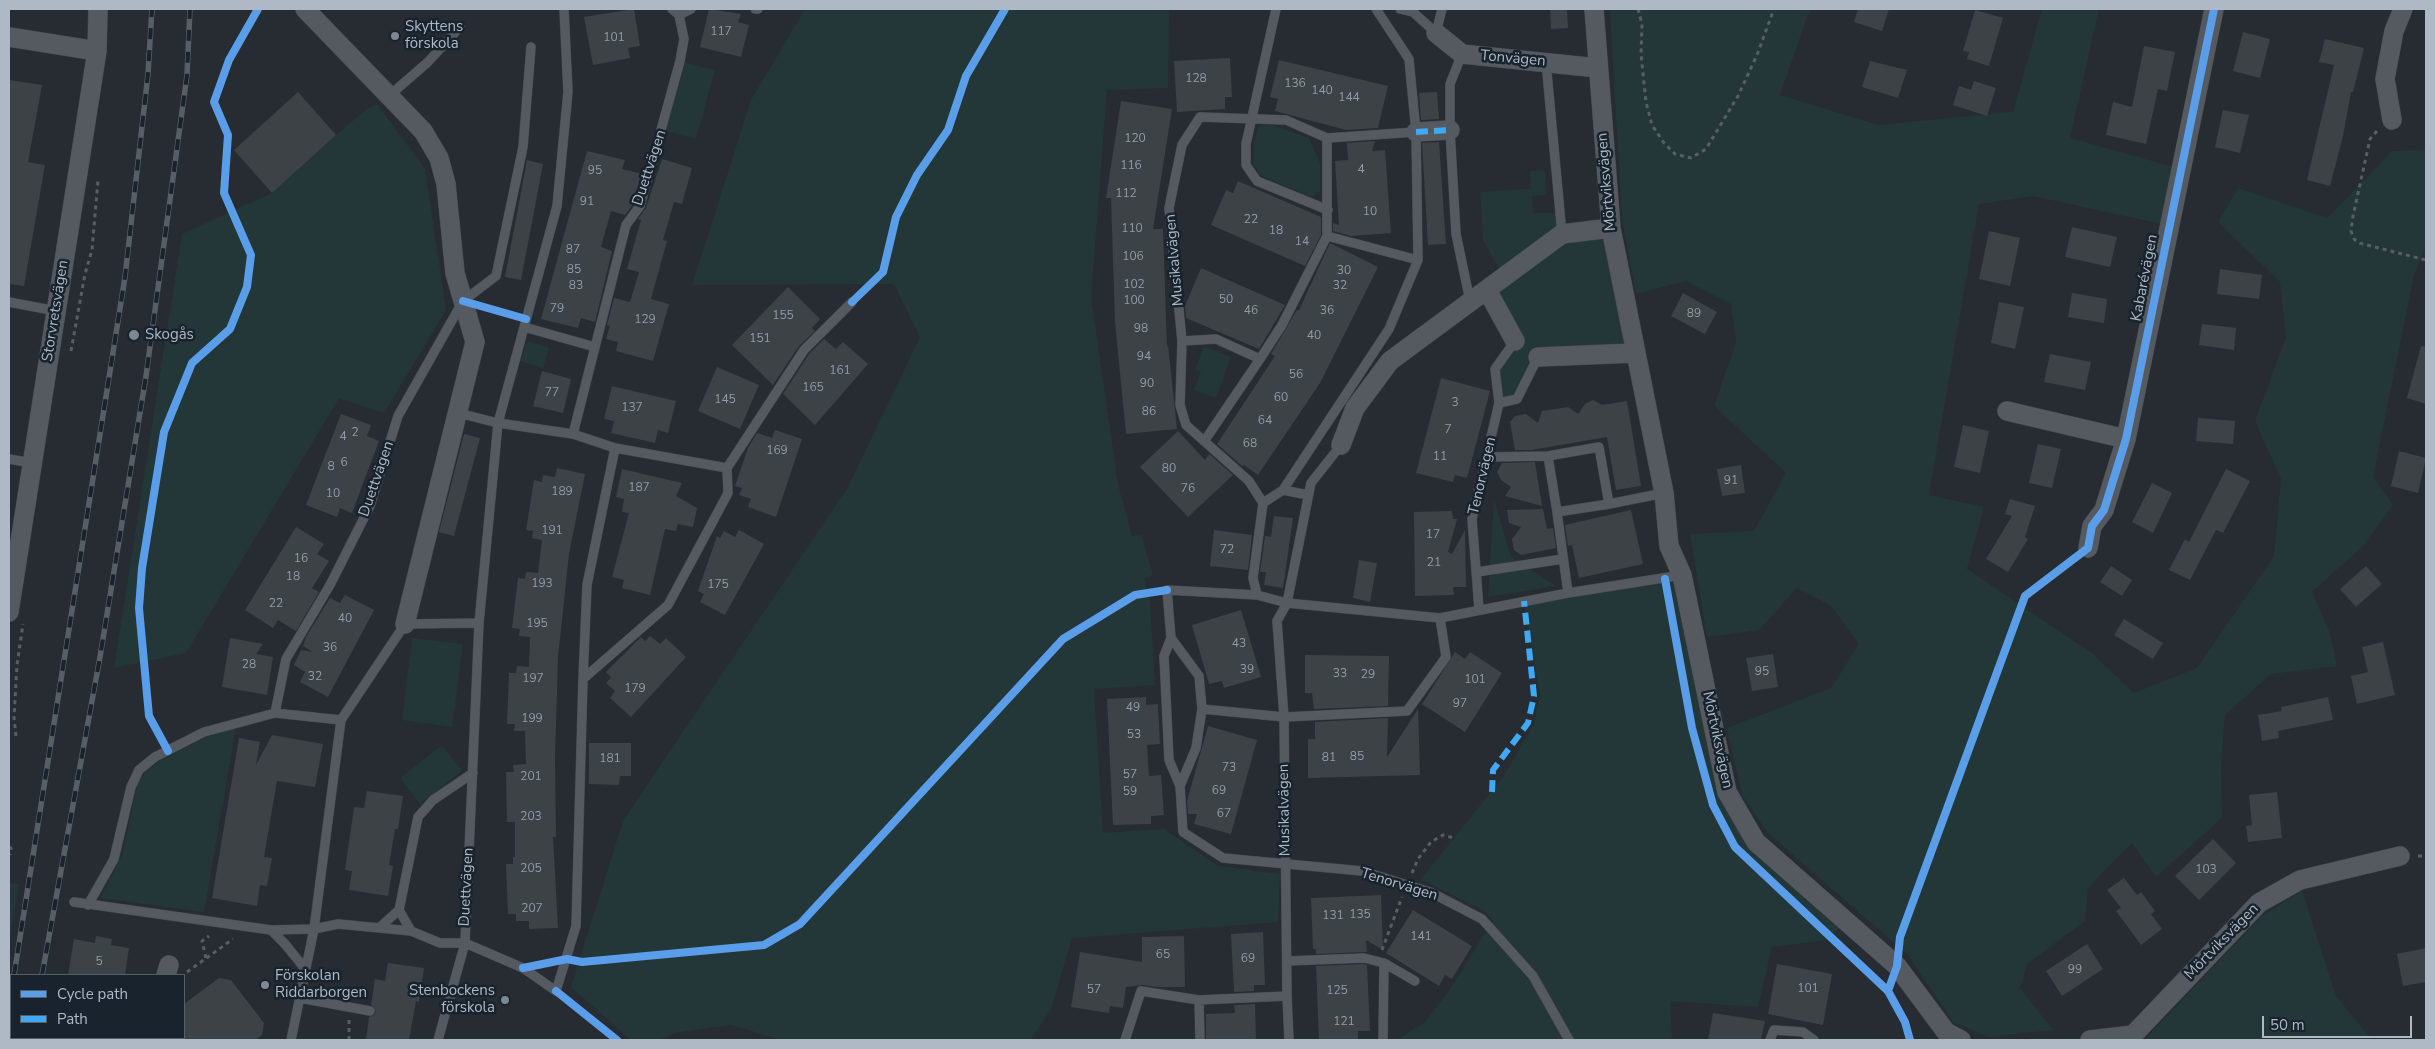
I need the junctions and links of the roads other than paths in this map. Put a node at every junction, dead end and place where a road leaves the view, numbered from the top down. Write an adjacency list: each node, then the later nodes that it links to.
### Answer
1 (98, 9): 17 (street, Storvretsvägen)
2 (305, 9): 21 (street)
3 (564, 9): 38 (lane, Duettvägen)
4 (691, 9): 12 (lane, Duettvägen)
5 (1276, 9): 22 (lane)
6 (1376, 9): 25 (lane)
7 (1400, 9): 14 (lane)
8 (1442, 9): 14 (lane)
9 (1594, 9): 20 (street, Mörtviksvägen)
10 (2214, 9): 50 (street, Kabarévägen)
11 (2403, 9): 23 (street)
12 (675, 12): 41 (lane, Duettvägen)
13 (460, 27): 21 (lane)
14 (1436, 33): 18 (street, Tonvägen)
15 (9, 37): 17 (street)
16 (531, 47): 33 (lane, Duettvägen)
17 (97, 51): 37 (street, Storvretsvägen)
18 (1462, 54): 19 (street, Tonvägen); 24 (lane)
19 (1546, 62): 20 (street, Tonvägen); 29 (lane)
20 (1598, 68): 28 (street, Mörtviksvägen)
21 (390, 95): 33 (street)
22 (1251, 120): 26 (lane, Musikalvägen); 27 (lane); 39 (lane, Musikalvägen)
23 (2392, 120)
24 (1450, 130): 25 (street); 34 (lane)
25 (1416, 132): 26 (lane, Musikalvägen); 31 (lane)
26 (1327, 138): 27 (lane)
27 (1328, 210): 30 (lane)
28 (1611, 228): 29 (street, Musikalvägen); 42 (street, Mörtviksvägen)
29 (1562, 234): 32 (street, Musikalvägen)
30 (1327, 236): 31 (lane); 44 (lane)
31 (1418, 260): 59 (lane)
32 (1487, 290): 34 (street, Musikalvägen); 40 (street)
33 (463, 301): 47 (street); 80 (lane, Duettvägen)
34 (1470, 301): 52 (street, Musikalvägen)
35 (9, 302): 37 (lane)
36 (852, 302): 58 (lane)
37 (56, 311): 57 (street, Storvretsvägen)
38 (524, 327): 41 (lane); 48 (lane, Duettvägen)
39 (1182, 341): 44 (lane); 51 (lane, Musikalvägen)
40 (1515, 341): 45 (lane, Tenorvägen)
41 (595, 347): 49 (lane, Duettvägen)
42 (1634, 353): 43 (street); 60 (street, Mörtviksvägen)
43 (1538, 357): 45 (lane)
44 (1260, 359): 51 (lane)
45 (1499, 403): 55 (lane, Tenorvägen)
46 (2007, 411): 50 (street)
47 (458, 413): 48 (lane); 76 (street)
48 (498, 423): 49 (lane); 75 (lane, Duettvägen)
49 (573, 434): 53 (lane)
50 (2126, 439): 65 (street, Kabarévägen)
51 (1206, 440): 62 (lane, Musikalvägen)
52 (1341, 445): 61 (lane, Musikalvägen)
53 (615, 448): 58 (lane); 78 (lane, Duettvägen)
54 (1548, 456): 55 (lane); 63 (lane); 64 (lane)
55 (1487, 457): 67 (lane, Tenorvägen)
56 (9, 459): 57 (lane)
57 (32, 463): 73 (street, Storvretsvägen)
58 (727, 468): 78 (lane)
59 (1282, 490): 61 (lane); 62 (lane)
60 (1664, 493): 63 (lane); 68 (street, Mörtviksvägen)
61 (1308, 495): 71 (lane, Musikalvägen)
62 (1263, 503): 70 (lane)
63 (1609, 504): 64 (lane)
64 (1557, 512): 66 (lane)
65 (2088, 548)
66 (1563, 559): 67 (lane); 69 (lane)
67 (1476, 572): 72 (lane, Tenorvägen)
68 (1682, 575): 69 (lane, Musikalvägen); 112 (street, Mörtviksvägen)
69 (1568, 593): 72 (lane, Musikalvägen)
70 (1258, 595): 71 (lane, Musikalvägen); 77 (lane, Musikalvägen)
71 (1287, 603): 74 (lane, Musikalvägen); 81 (lane, Musikalvägen)
72 (1480, 609): 74 (lane, Musikalvägen)
73 (12, 617)
74 (1440, 618): 81 (lane)
75 (479, 623): 76 (lane); 83 (lane, Duettvägen)
76 (405, 624): 82 (lane)
77 (1171, 638): 79 (lane, Musikalvägen); 84 (lane, Musikalvägen)
78 (583, 679): 94 (lane, Duettvägen)
79 (1202, 709): 81 (lane); 84 (lane, Musikalvägen)
80 (275, 713): 82 (lane); 88 (lane)
81 (1284, 717): 86 (lane, Musikalvägen)
82 (341, 720): 91 (lane)
83 (473, 773): 89 (lane); 94 (lane, Duettvägen)
84 (1180, 786): 86 (lane, Musikalvägen)
85 (2400, 856): 113 (street, Mörtviksvägen)
86 (1286, 865): 95 (lane); 109 (lane, Tenorvägen)
87 (74, 902): 88 (lane)
88 (88, 905): 92 (lane)
89 (399, 910): 90 (lane); 93 (lane)
90 (380, 927): 91 (lane); 93 (lane)
91 (314, 929): 92 (lane); 97 (lane)
92 (271, 930): 97 (lane)
93 (411, 932): 94 (lane)
94 (465, 943): 104 (lane)
95 (1286, 960): 96 (lane); 99 (lane)
96 (1384, 963): 98 (lane); 108 (lane)
97 (306, 970): 100 (lane)
98 (1415, 981)
99 (1286, 996): 101 (lane); 107 (lane)
100 (300, 998): 102 (lane); 103 (lane)
101 (1199, 1000): 105 (lane); 106 (lane)
102 (370, 1012)
103 (290, 1040)
104 (438, 1040)
105 (1124, 1040)
106 (1200, 1040)
107 (1289, 1040)
108 (1383, 1040)
109 (1568, 1040)
110 (1770, 1040): 111 (lane)
111 (1814, 1040)
112 (1961, 1040)
113 (2090, 1040)

